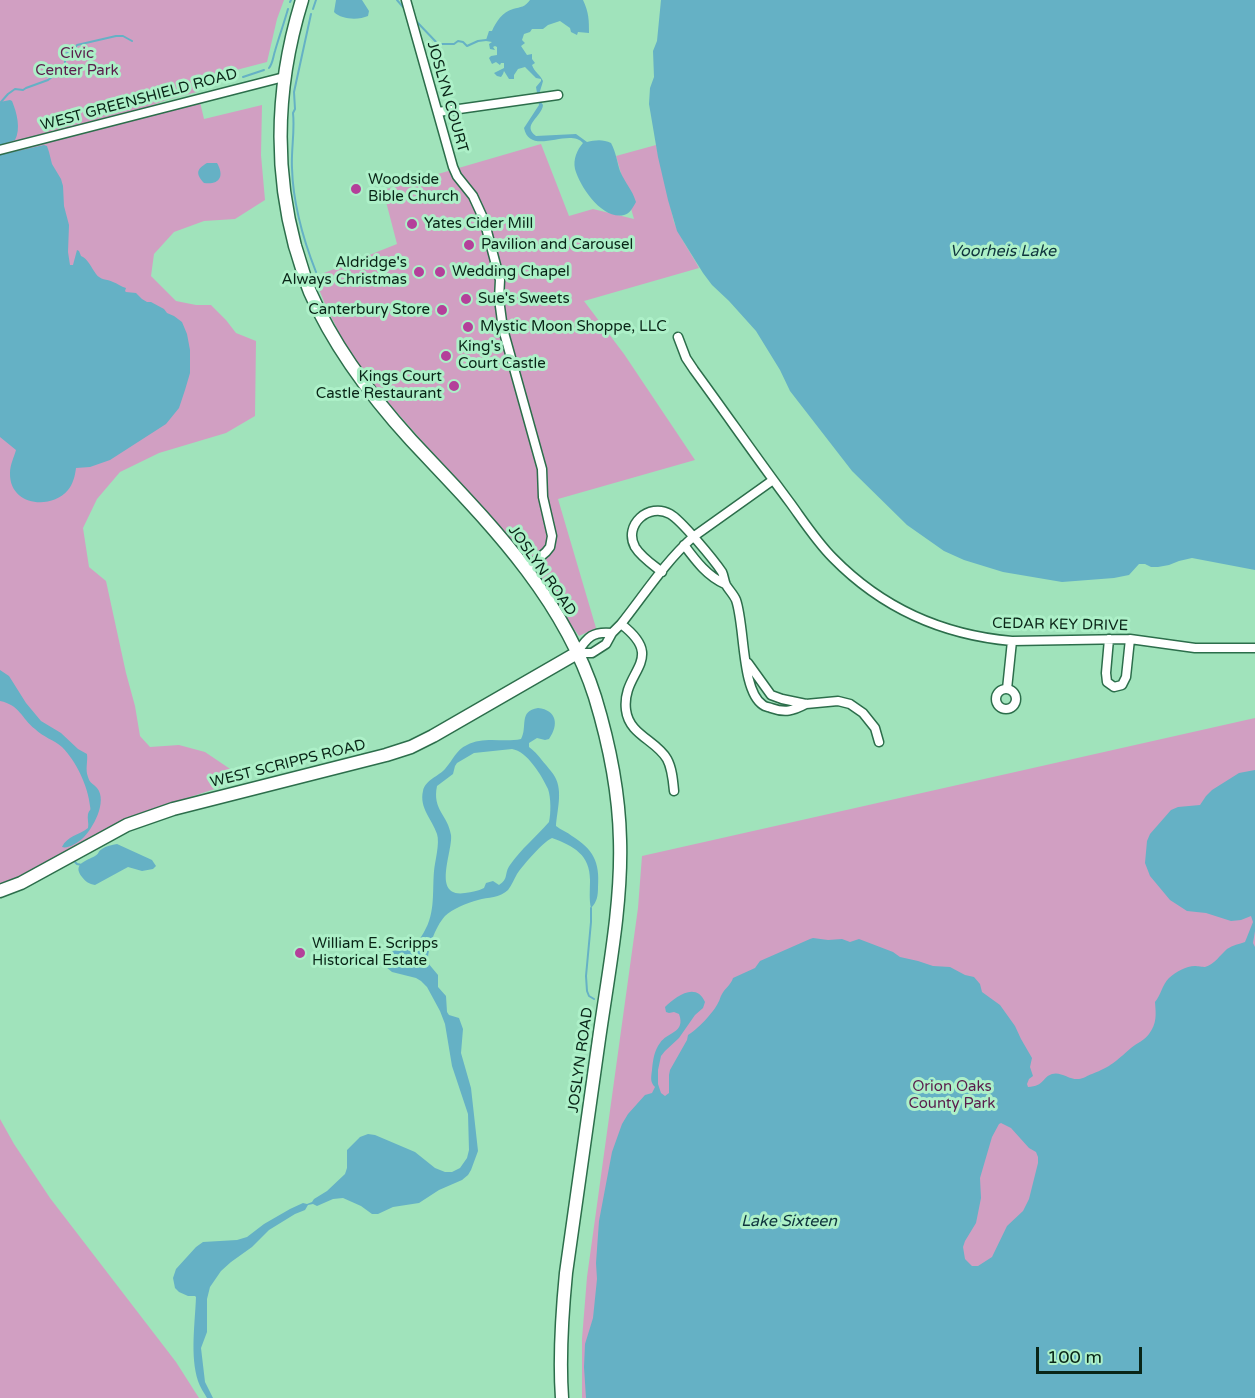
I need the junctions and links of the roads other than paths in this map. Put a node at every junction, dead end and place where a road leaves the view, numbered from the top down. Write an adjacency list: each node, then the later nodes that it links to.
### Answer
1 (302, 0): 3 (street, JOSLYN ROAD)
2 (406, 0): 5 (street, JOSLYN COURT)
3 (284, 77): 6 (street, WEST GREENSHIELD ROAD); 11 (street, JOSLYN ROAD)
4 (558, 95): 5 (street)
5 (438, 112): 11 (street, JOSLYN COURT)
6 (0, 150)
7 (678, 337): 8 (street, CEDAR KEY DRIVE)
8 (773, 480): 9 (street, WEST SCRIPPS ROAD); 18 (street, CEDAR KEY DRIVE)
9 (693, 537): 10 (street, WEST SCRIPPS ROAD); 12 (street); 13 (street)
10 (684, 545): 12 (street, WEST SCRIPPS ROAD); 13 (street)
11 (526, 569): 20 (street, JOSLYN ROAD)
12 (662, 572): 14 (street, WEST SCRIPPS ROAD)
13 (725, 584): 21 (street)
14 (621, 624): 15 (street, WEST SCRIPPS ROAD); 25 (street)
15 (612, 633): 20 (street, WEST SCRIPPS ROAD); 20 (street, WEST SCRIPPS ROAD)
16 (1109, 639): 17 (street, CEDAR KEY DRIVE); 17 (street); 18 (street, CEDAR KEY DRIVE)
17 (1130, 639): 19 (street, CEDAR KEY DRIVE)
18 (1012, 641): 22 (street)
19 (1255, 648)
20 (577, 653): 26 (street, WEST SCRIPPS ROAD); 27 (street, JOSLYN ROAD)
21 (746, 660): 23 (street); 23 (street)
22 (1007, 689)
23 (806, 704): 24 (street)
24 (879, 742)
25 (674, 790)
26 (0, 891)
27 (562, 1398)

